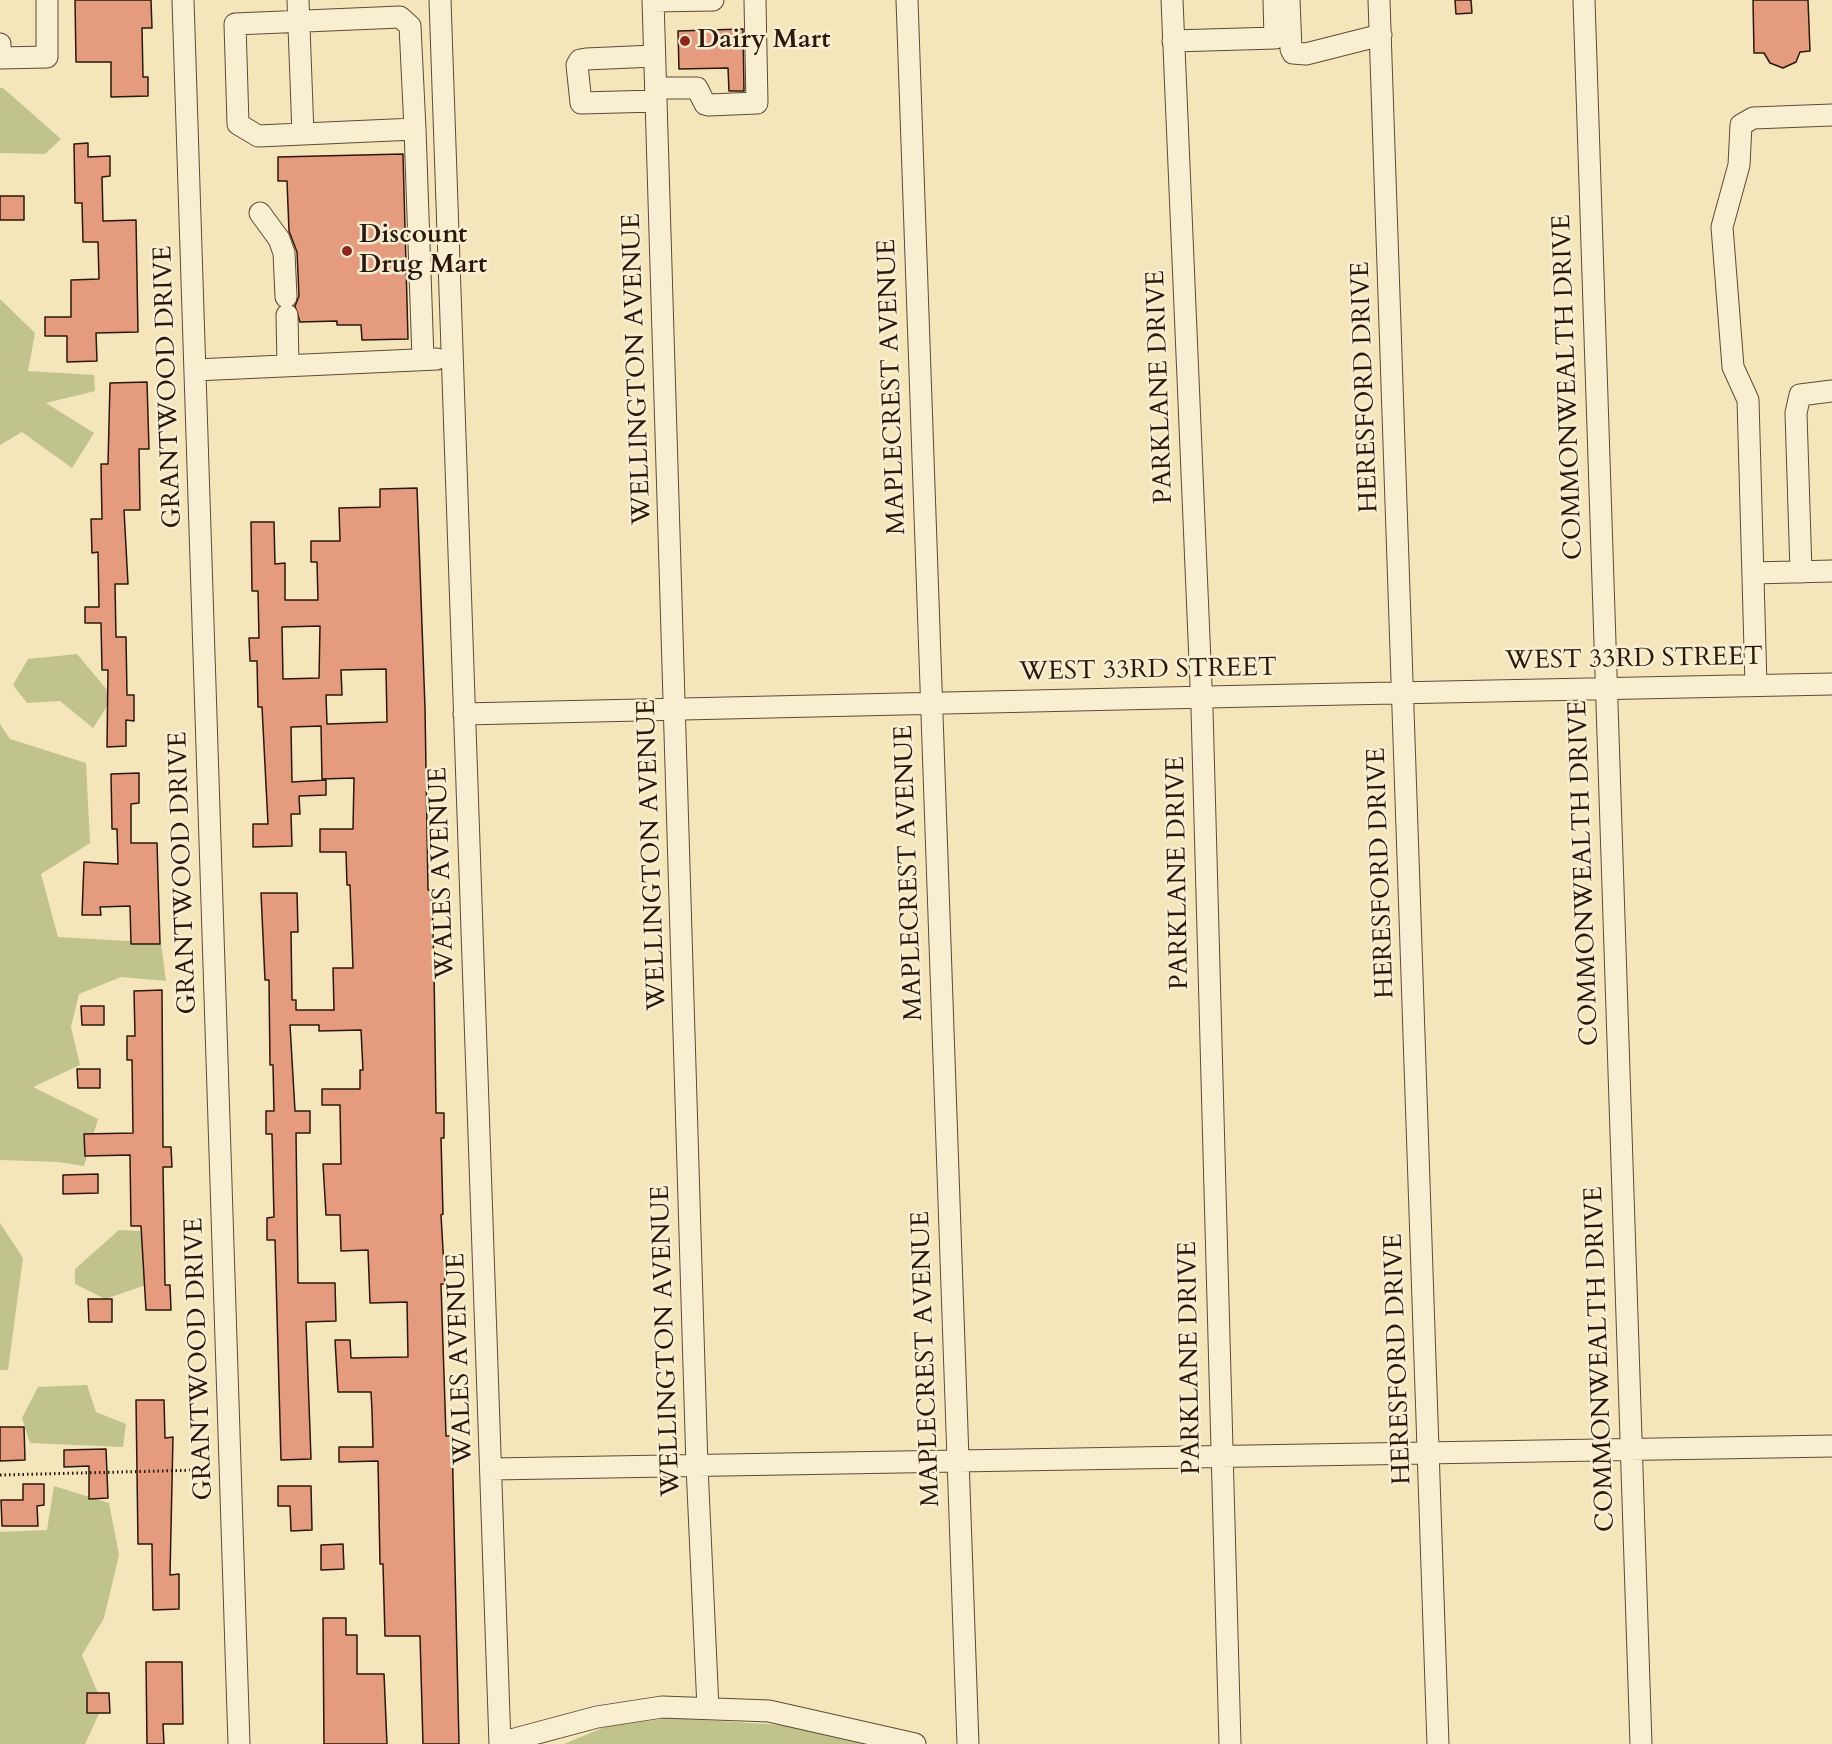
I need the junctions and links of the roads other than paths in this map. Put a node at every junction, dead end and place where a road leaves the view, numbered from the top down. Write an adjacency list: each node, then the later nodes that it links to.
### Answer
1 (47, 0): 17 (street)
2 (183, 0): 27 (street, GRANTWOOD DRIVE)
3 (298, 0): 14 (street)
4 (440, 0): 24 (street, WALES AVENUE)
5 (713, 0): 13 (street)
6 (755, 0): 19 (street)
7 (908, 0): 37 (street, MAPLECREST AVENUE)
8 (1172, 0): 16 (street, PARKLANE DRIVE)
9 (1274, 0): 16 (street)
10 (1289, 0): 15 (street)
11 (1379, 0): 15 (street, HERESFORD DRIVE)
12 (1584, 0): 34 (street, COMMONWEALTH DRIVE)
13 (652, 1): 18 (street, WELLINGTON AVENUE)
14 (299, 22): 21 (street); 22 (street); 22 (street)
15 (1381, 35): 35 (street, HERESFORD DRIVE)
16 (1173, 41): 36 (street, PARKLANE DRIVE)
17 (0, 44)
18 (654, 56): 19 (street, WELLINGTON AVENUE); 19 (street)
19 (656, 94): 38 (street, WELLINGTON AVENUE)
20 (1832, 115): 31 (street)
21 (415, 129): 22 (street); 25 (street)
22 (303, 134)
23 (261, 213): 26 (street)
24 (452, 358): 25 (street); 39 (street, WALES AVENUE)
25 (423, 359): 26 (street)
26 (288, 365): 27 (street)
27 (195, 369): 49 (street, GRANTWOOD DRIVE)
28 (1832, 391): 30 (street)
29 (1832, 571): 30 (street)
30 (1801, 572): 31 (street)
31 (1753, 573): 33 (street)
32 (1832, 684): 33 (street, WEST 33RD STREET)
33 (1756, 685): 34 (street, WEST 33RD STREET)
34 (1606, 687): 35 (street, WEST 33RD STREET); 41 (street, COMMONWEALTH DRIVE)
35 (1403, 691): 36 (street, WEST 33RD STREET); 42 (street, HERESFORD DRIVE)
36 (1201, 699): 37 (street, WEST 33RD STREET); 43 (street, PARKLANE DRIVE)
37 (931, 702): 38 (street, WEST 33RD STREET); 44 (street, MAPLECREST AVENUE)
38 (676, 707): 39 (street, WEST 33RD STREET); 45 (street, WELLINGTON AVENUE)
39 (464, 714): 46 (street, WALES AVENUE)
40 (1832, 1446): 41 (street)
41 (1631, 1451): 42 (street); 54 (street, COMMONWEALTH DRIVE)
42 (1429, 1454): 43 (street); 53 (street, HERESFORD DRIVE)
43 (1220, 1458): 44 (street); 52 (street, PARKLANE DRIVE)
44 (958, 1461): 45 (street); 51 (street, MAPLECREST AVENUE)
45 (697, 1466): 46 (street); 47 (street, WELLINGTON AVENUE)
46 (492, 1469): 48 (street, WALES AVENUE)
47 (708, 1708): 48 (street); 50 (street)
48 (500, 1743)
49 (239, 1744)
50 (915, 1744)
51 (968, 1744)
52 (1230, 1744)
53 (1438, 1744)
54 (1641, 1744)

